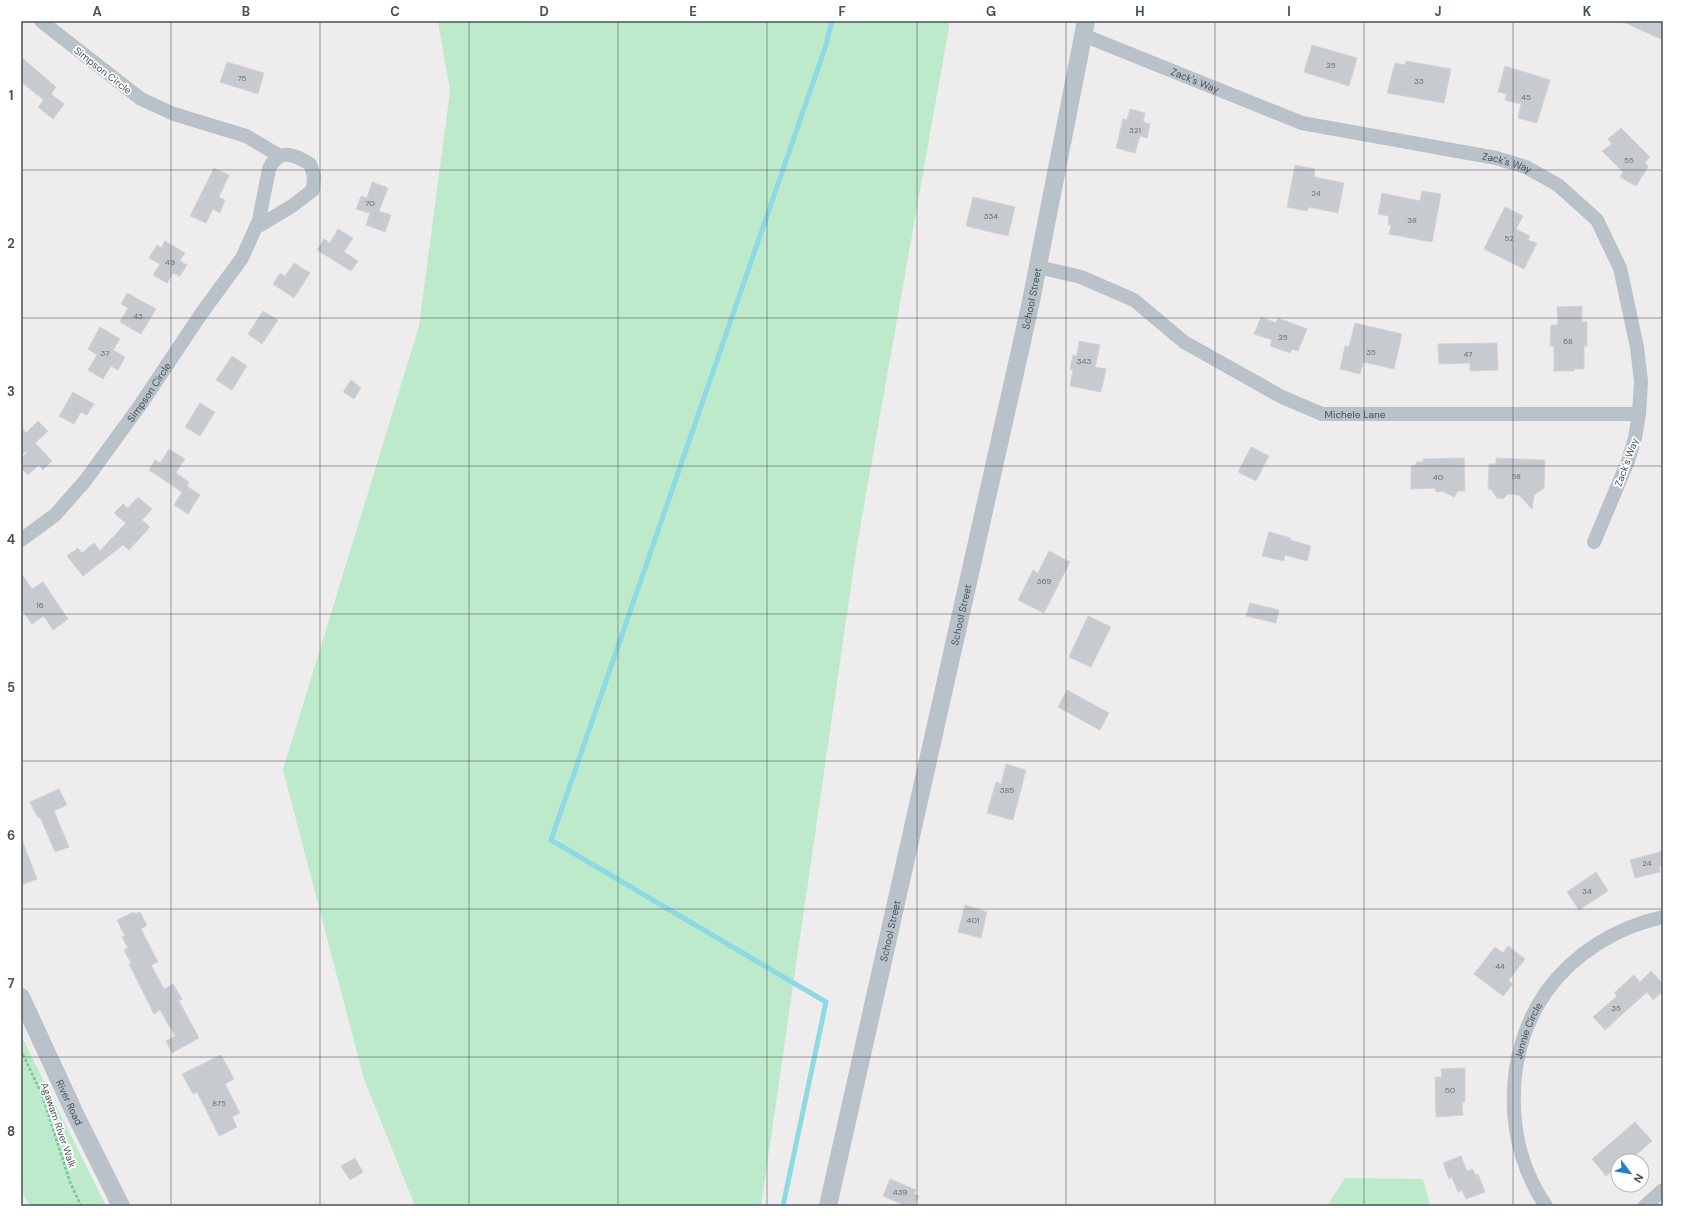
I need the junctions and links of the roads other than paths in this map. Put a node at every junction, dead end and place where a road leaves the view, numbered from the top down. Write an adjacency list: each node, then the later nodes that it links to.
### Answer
1 (41, 21): 3 (street, Simpson Circle)
2 (1084, 28): 5 (street, School Street); 6 (street, Zack's Way)
3 (280, 156): 4 (street, Simpson Circle); 4 (street, Simpson Circle)
4 (257, 227): 7 (street, Simpson Circle)
5 (1038, 268): 6 (street, Michele Lane); 13 (street, School Street)
6 (1639, 414): 8 (street, Zack's Way)
7 (21, 540)
8 (1594, 542)
9 (1663, 917): 14 (street, Jennie Circle)
10 (21, 997): 12 (street, River Road)
11 (1663, 1190): 15 (street)
12 (122, 1206)
13 (828, 1206)
14 (1546, 1206)
15 (1645, 1206)

